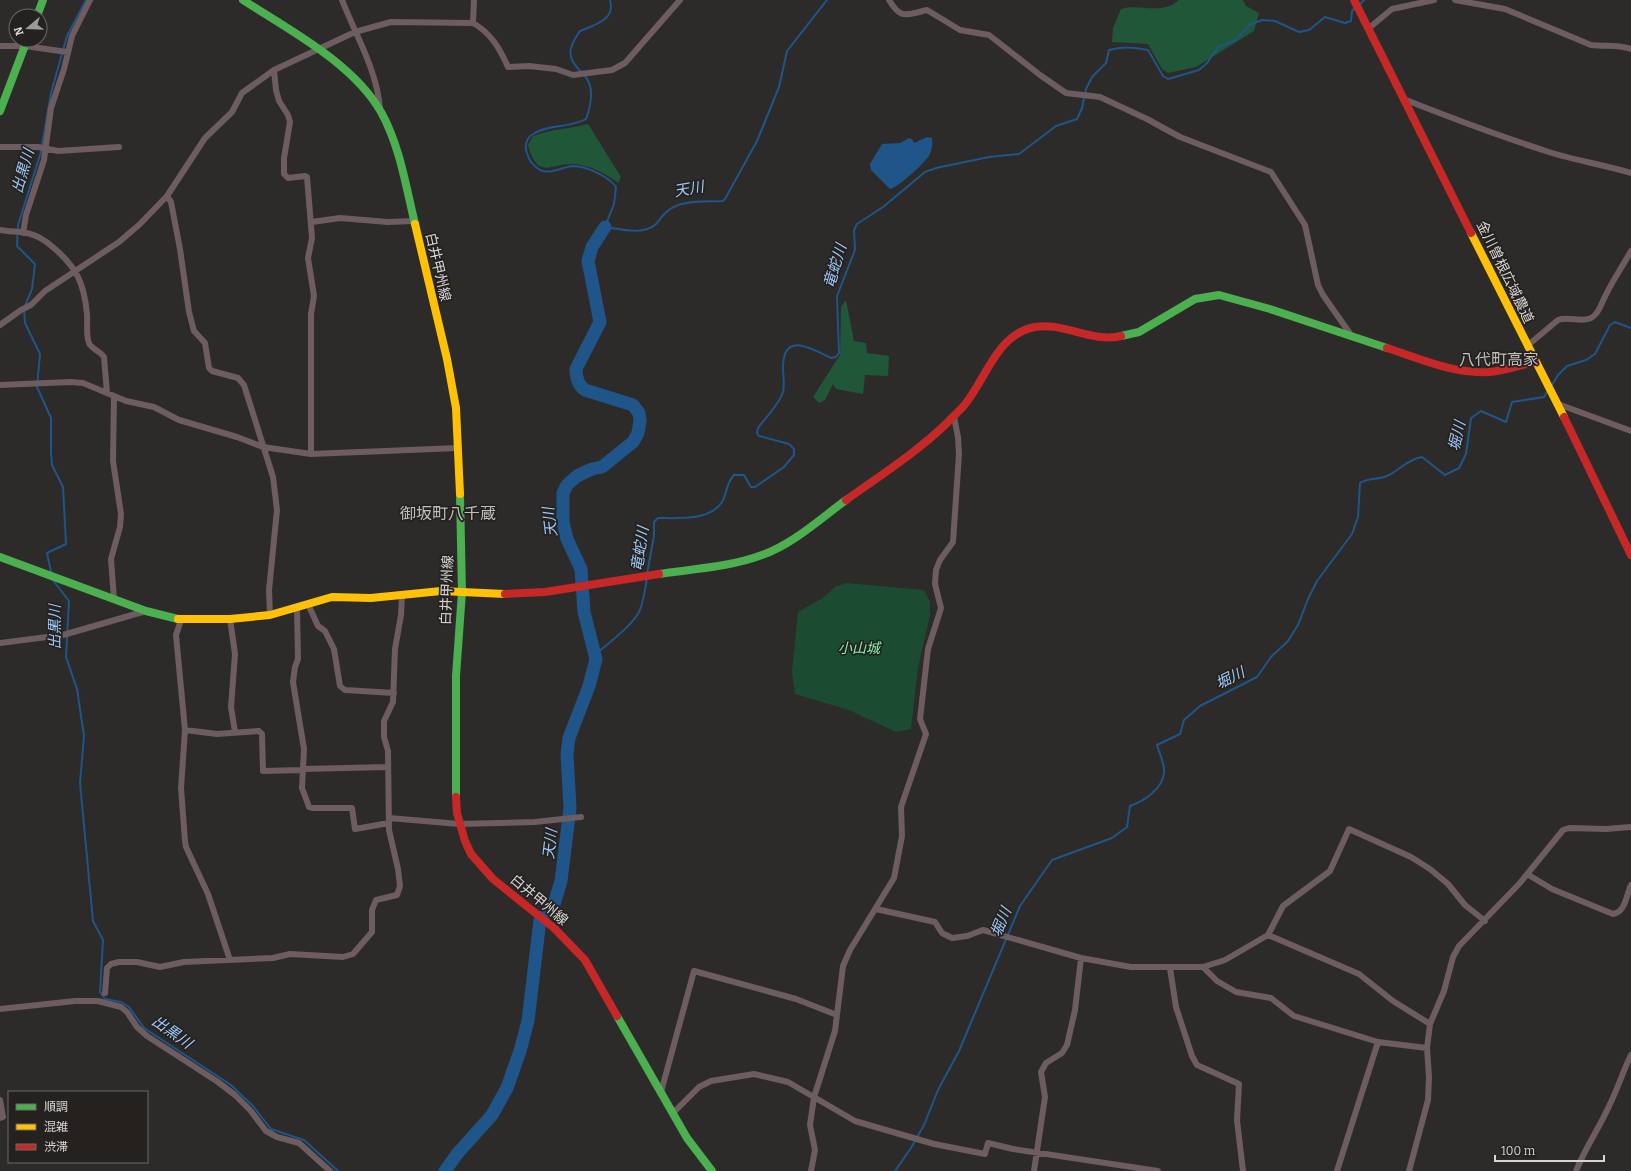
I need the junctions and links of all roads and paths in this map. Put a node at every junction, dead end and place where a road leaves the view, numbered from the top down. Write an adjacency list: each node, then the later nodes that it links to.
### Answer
1 (90, 0): 17 (street)
2 (243, 0): 16 (street, 白井甲州線)
3 (342, 0): 12 (street)
4 (474, 0): 10 (street)
5 (680, 0): 10 (street)
6 (889, 0): 34 (street)
7 (1434, 0): 11 (street)
8 (1455, 0): 15 (street)
9 (1355, 1): 11 (street, 金川曽根広域農道)
10 (473, 23): 12 (street)
11 (1369, 28): 19 (street, 金川曽根広域農道)
12 (355, 32): 16 (street); 21 (street)
13 (24, 48): 20 (street)
14 (46, 48): 17 (street)
15 (1631, 49)
16 (319, 50): 18 (street); 21 (street, 白井甲州線)
17 (68, 52): 24 (street)
18 (274, 70): 26 (street); 28 (street)
19 (1406, 100): 25 (street); 35 (street, 金川曽根広域農道)
20 (0, 111)
21 (381, 112): 27 (street, 白井甲州線)
22 (0, 147): 24 (street)
23 (119, 147): 24 (street)
24 (45, 148): 30 (street)
25 (1631, 173)
26 (167, 196): 32 (street); 43 (street)
27 (414, 221): 28 (street); 44 (street, 白井甲州線)
28 (312, 222): 45 (street)
29 (0, 230): 30 (street)
30 (22, 233): 32 (street)
31 (1631, 251): 35 (street)
32 (76, 271): 33 (street); 38 (street)
33 (0, 325)
34 (1351, 335): 36 (street); 41 (street)
35 (1527, 346): 36 (street, 金川曽根広域農道)
36 (1536, 362): 40 (street, 金川曽根広域農道)
37 (0, 385): 38 (street)
38 (107, 393): 39 (street)
39 (114, 396): 43 (street); 50 (street)
40 (1558, 404): 42 (street); 46 (street, 金川曽根広域農道)
41 (954, 416): 48 (street); 69 (street)
42 (1631, 431)
43 (263, 447): 45 (street); 54 (street)
44 (458, 448): 45 (street); 48 (street, 白井甲州線)
45 (312, 454)
46 (1631, 556)
47 (0, 557): 50 (street)
48 (462, 592): 49 (street); 65 (street, 白井甲州線)
49 (402, 595): 51 (street); 58 (street)
50 (114, 599): 53 (street)
51 (308, 604): 52 (street); 58 (street)
52 (297, 608): 54 (street); 62 (street)
53 (146, 611): 56 (street); 57 (street)
54 (270, 615): 55 (street)
55 (230, 619): 56 (street); 60 (street)
56 (181, 620): 59 (street)
57 (0, 642)
58 (394, 693): 61 (street)
59 (185, 730): 60 (street); 73 (street)
60 (235, 732): 62 (street)
61 (388, 766): 62 (street); 64 (street)
62 (303, 769): 64 (street)
63 (581, 817): 65 (street)
64 (389, 821): 65 (street); 73 (street)
65 (459, 824): 83 (street, 白井甲州線)
66 (1631, 827): 67 (street)
67 (1527, 874): 68 (street); 70 (street)
68 (1631, 885)
69 (876, 909): 72 (street); 78 (street)
70 (1485, 921): 71 (street); 79 (street)
71 (1268, 935): 74 (street); 79 (street)
72 (1081, 958): 75 (street); 88 (street)
73 (230, 960): 76 (street)
74 (1203, 967): 75 (street); 80 (street)
75 (1170, 968): 94 (street)
76 (105, 993)
77 (0, 1009): 89 (street)
78 (837, 1015): 83 (street); 84 (street)
79 (1430, 1024): 81 (street)
80 (1378, 1042): 81 (street); 95 (street)
81 (1427, 1048): 96 (street)
82 (1631, 1055): 97 (street)
83 (662, 1092): 86 (street, 白井甲州線)
84 (814, 1097): 86 (street); 88 (street); 91 (street)
85 (0, 1100): 87 (street)
86 (673, 1113): 90 (street, 白井甲州線)
87 (0, 1118)
88 (1038, 1151): 92 (street); 93 (street)
89 (330, 1171)
90 (711, 1171)
91 (811, 1171)
92 (1034, 1171)
93 (1158, 1171)
94 (1244, 1171)
95 (1338, 1171)
96 (1409, 1171)
97 (1576, 1171)

